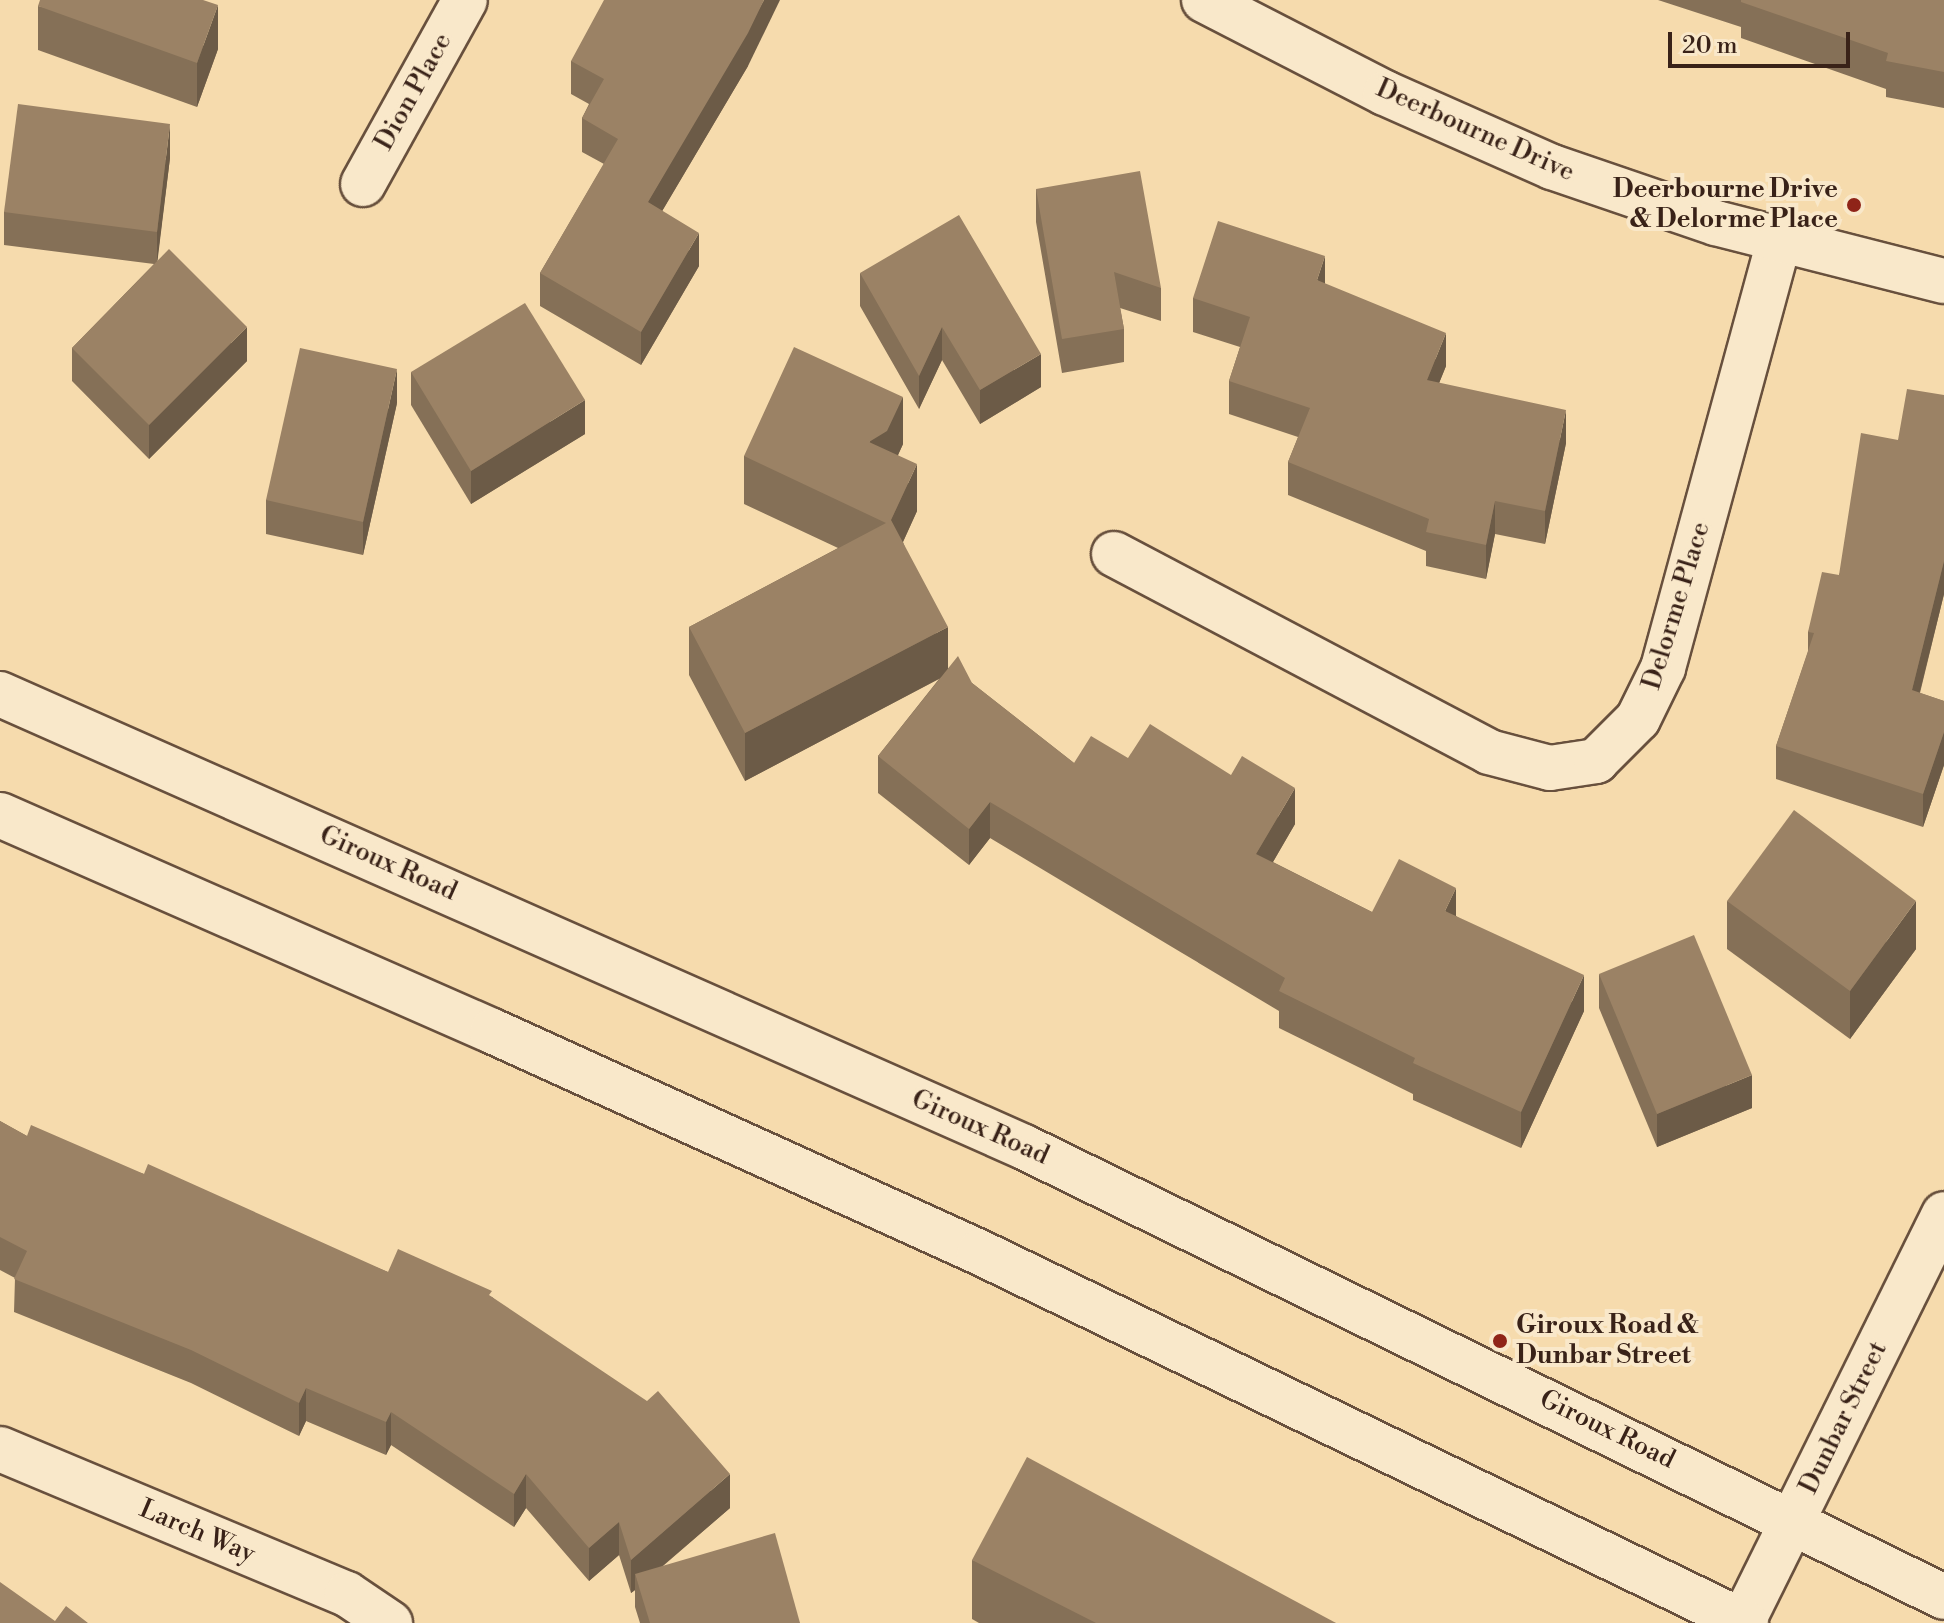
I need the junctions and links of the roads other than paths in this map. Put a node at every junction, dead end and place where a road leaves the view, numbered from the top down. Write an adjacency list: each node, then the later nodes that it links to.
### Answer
1 (465, 0): 3 (main road, Dion Place)
2 (1204, 0): 4 (main road, Deerbourne Drive)
3 (363, 184)
4 (1779, 242): 5 (main road, Deerbourne Drive); 6 (main road, Delorme Place)
5 (1944, 281)
6 (1114, 554)
7 (0, 694): 11 (main road, Giroux Road)
8 (0, 815): 13 (main road)
9 (1944, 1214): 11 (main road, Dunbar Street)
10 (0, 1449): 14 (main road, Larch Way)
11 (1793, 1521): 12 (main road, Giroux Road); 13 (main road, Dunbar Street)
12 (1944, 1597)
13 (1744, 1622)
14 (390, 1623)

